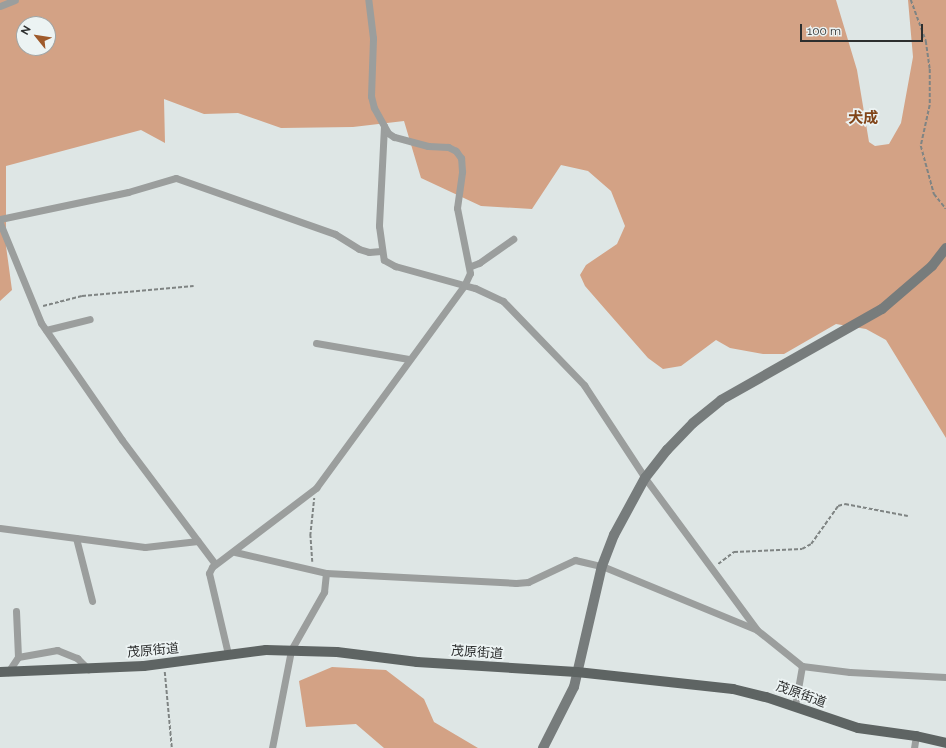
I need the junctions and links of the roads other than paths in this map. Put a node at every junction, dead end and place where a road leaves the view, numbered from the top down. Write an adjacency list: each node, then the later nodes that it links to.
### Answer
1 (15, 0): 3 (street)
2 (368, 0): 4 (street)
3 (0, 6)
4 (384, 126): 9 (street); 10 (street)
5 (0, 219): 9 (street)
6 (0, 223): 13 (street)
7 (512, 239): 10 (street)
8 (946, 248): 16 (street)
9 (381, 251): 11 (street)
10 (471, 266): 11 (street)
11 (464, 286): 15 (street); 16 (street)
12 (90, 319): 13 (street)
13 (46, 330): 19 (street)
14 (316, 343): 15 (street)
15 (409, 359): 20 (street)
16 (645, 478): 22 (street); 26 (street)
17 (0, 528): 18 (street)
18 (76, 538): 19 (street); 24 (street)
19 (198, 541): 21 (street)
20 (235, 552): 21 (street); 23 (street)
21 (215, 564): 28 (street)
22 (602, 566): 23 (street); 26 (street); 33 (street)
23 (326, 573): 27 (street)
24 (92, 601)
25 (16, 611): 29 (street)
26 (757, 630): 30 (street)
27 (291, 650): 28 (main road, 茂原街道); 33 (main road, 茂原街道); 38 (street)
28 (228, 654): 31 (main road, 茂原街道)
29 (18, 657): 31 (street); 32 (street)
30 (802, 666): 34 (street); 35 (street)
31 (88, 669): 32 (main road, 茂原街道)
32 (4, 672)
33 (577, 672): 35 (main road, 茂原街道); 39 (street)
34 (946, 677)
35 (795, 706): 36 (main road, 茂原街道)
36 (916, 736): 37 (main road, 茂原街道); 40 (street)
37 (946, 743)
38 (272, 748)
39 (543, 748)
40 (914, 748)

